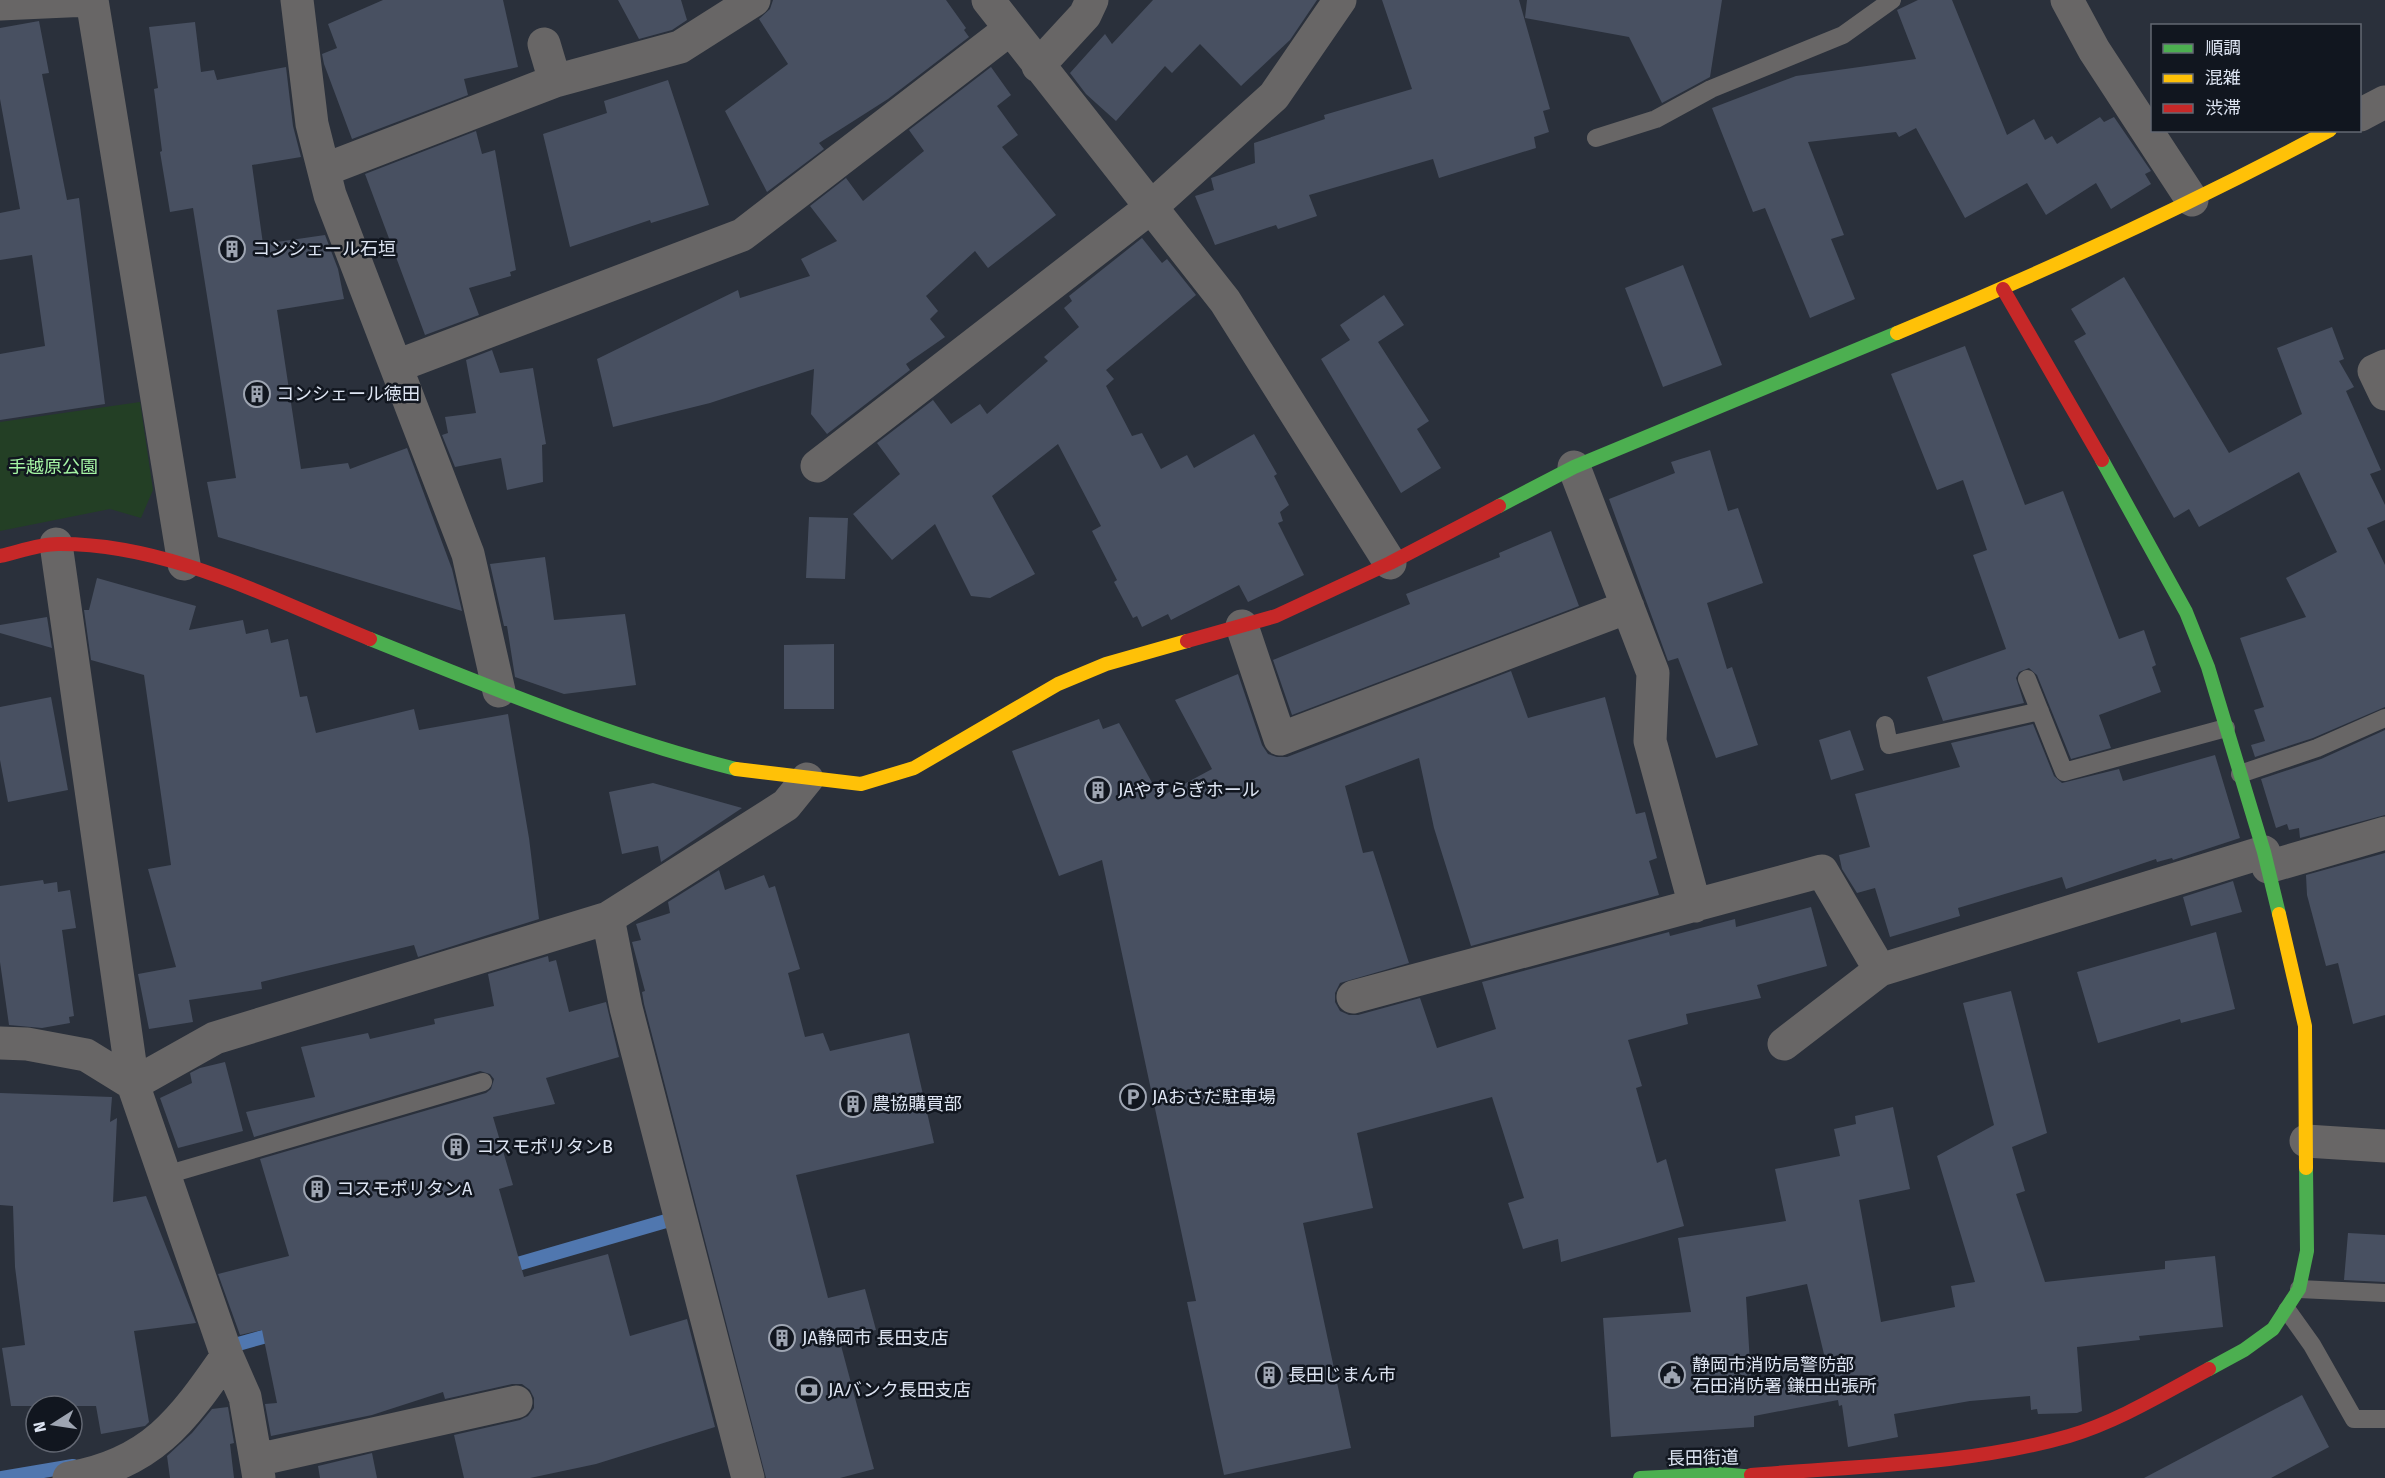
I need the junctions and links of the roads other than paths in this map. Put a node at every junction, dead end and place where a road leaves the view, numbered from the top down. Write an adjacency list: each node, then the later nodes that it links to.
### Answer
1 (91, 0): 9 (street); 30 (street)
2 (297, 0): 18 (street)
3 (754, 0): 13 (street)
4 (988, 0): 10 (street)
5 (1092, 0): 12 (street)
6 (1340, 0): 20 (street)
7 (1892, 0): 17 (lane)
8 (2067, 0): 19 (street)
9 (0, 4)
10 (1010, 29): 12 (street); 22 (street)
11 (544, 44): 13 (street)
12 (1038, 66): 20 (street)
13 (555, 81): 18 (street)
14 (2385, 102): 15 (street)
15 (2361, 114)
16 (2326, 132): 19 (street)
17 (1596, 138)
18 (324, 170): 22 (street)
19 (2192, 200): 21 (street)
20 (1150, 208): 25 (street); 29 (street)
21 (2003, 289): 26 (street); 38 (street)
22 (397, 366): 34 (street)
23 (2385, 366): 24 (street)
24 (2385, 394)
25 (817, 466)
26 (1574, 467): 29 (street); 31 (street)
27 (56, 544): 28 (street); 30 (street); 50 (street)
28 (0, 556)
29 (1390, 563): 32 (street)
30 (184, 564): 34 (street)
31 (1628, 607): 32 (street); 43 (street)
32 (1242, 626): 40 (street)
33 (2027, 679): 35 (lane)
34 (499, 691): 40 (street)
35 (2040, 711): 37 (lane); 38 (lane)
36 (2385, 718): 39 (lane)
37 (1885, 725)
38 (2226, 728): 39 (street)
39 (2240, 774): 42 (street)
40 (807, 779): 44 (street)
41 (2385, 833): 42 (street)
42 (2266, 859): 45 (street); 51 (street)
43 (1695, 906): 45 (street); 46 (street)
44 (608, 918): 50 (street); 64 (street)
45 (1880, 970): 48 (street)
46 (1353, 997)
47 (0, 1043): 50 (street)
48 (1784, 1044)
49 (483, 1082): 53 (lane)
50 (133, 1084): 53 (street)
51 (2306, 1141): 52 (street); 54 (street)
52 (2385, 1146)
53 (166, 1175): 57 (street)
54 (2299, 1289): 55 (lane); 56 (street)
55 (2385, 1293)
56 (2287, 1310): 59 (lane); 61 (street)
57 (227, 1356): 60 (street); 63 (street)
58 (516, 1402): 60 (street)
59 (2385, 1419)
60 (258, 1469)
61 (1751, 1475): 62 (street, 長田街道); 66 (street, 長田街道)
62 (1683, 1477): 65 (street, 長田街道)
63 (69, 1478)
64 (748, 1478)
65 (1640, 1478)
66 (1767, 1478)

